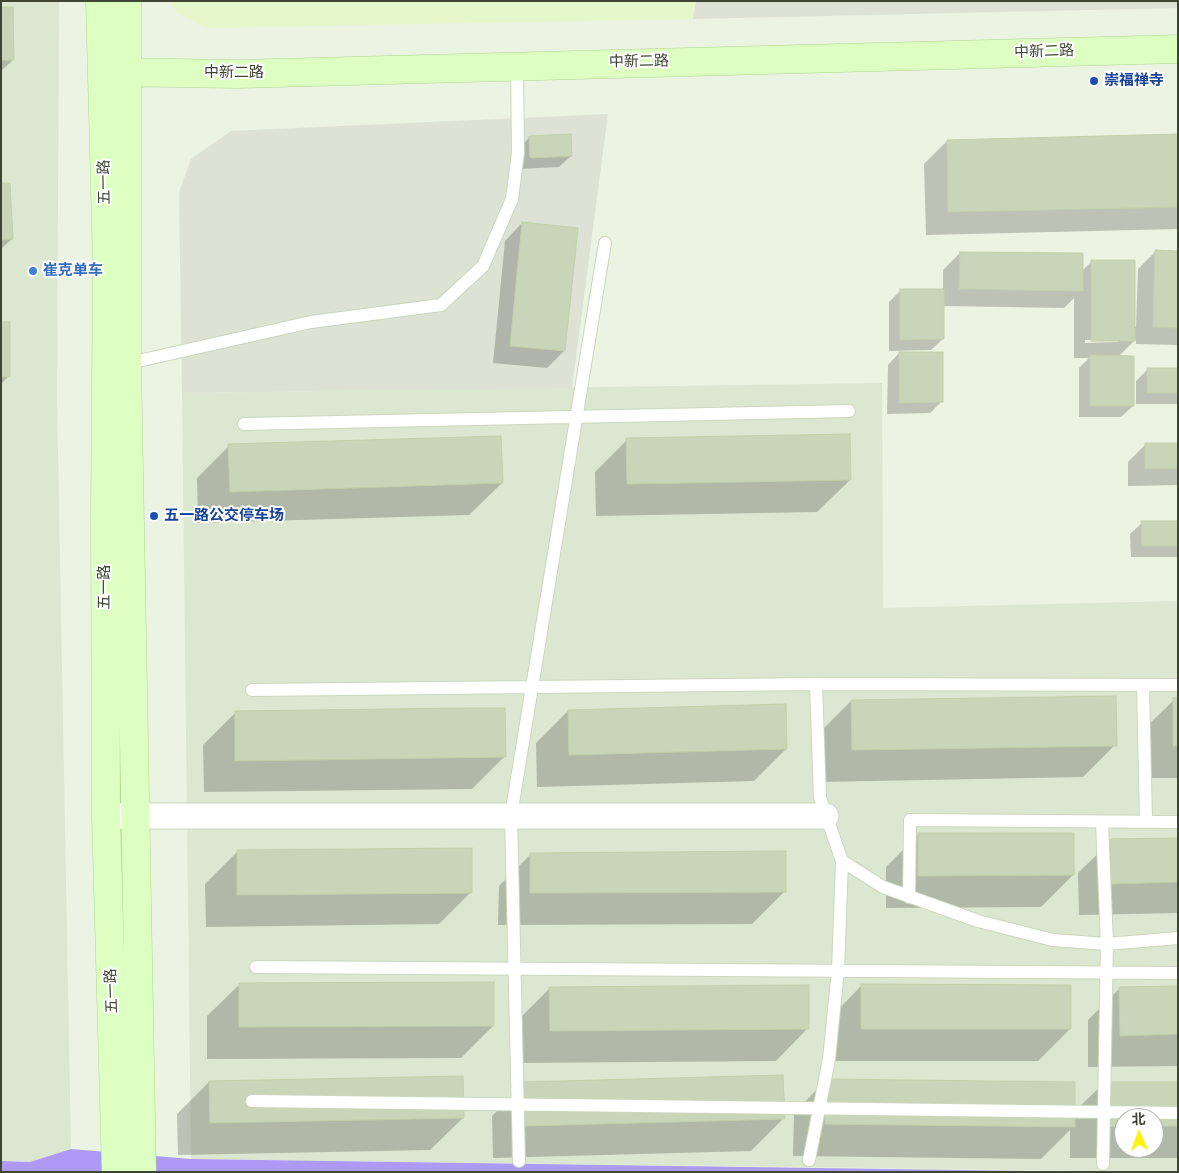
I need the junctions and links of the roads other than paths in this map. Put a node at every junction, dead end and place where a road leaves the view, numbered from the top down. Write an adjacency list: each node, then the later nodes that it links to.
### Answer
1 (100, 1): 5 (main road, 五一路)
2 (127, 1): 6 (main road, 五一路)
3 (1178, 49): 4 (main road, 中新二路)
4 (517, 65): 6 (main road, 中新二路); 8 (lane)
5 (100, 71): 6 (main road, 中新二路); 8 (main road, 五一路)
6 (128, 72): 37 (main road, 五一路)
7 (605, 243): 10 (lane)
8 (105, 368): 18 (main road, 五一路)
9 (849, 411): 10 (lane)
10 (577, 416): 11 (lane); 15 (lane)
11 (244, 424)
12 (816, 684): 13 (lane); 15 (lane); 19 (lane)
13 (1143, 684): 14 (lane); 21 (lane)
14 (1178, 684)
15 (532, 688): 16 (lane); 17 (lane)
16 (252, 690)
17 (511, 815): 18 (street); 19 (street); 28 (lane)
18 (106, 816): 37 (main road, 五一路)
19 (826, 816): 23 (lane)
20 (1102, 822): 21 (lane); 24 (lane); 26 (lane)
21 (1146, 822): 22 (lane)
22 (1178, 822)
23 (842, 861): 24 (lane); 29 (lane)
24 (909, 897): 26 (lane)
25 (1178, 938): 26 (lane)
26 (1107, 944): 30 (lane)
27 (256, 966): 28 (lane)
28 (515, 968): 29 (lane); 33 (lane)
29 (838, 970): 30 (lane); 34 (lane)
30 (1106, 972): 31 (lane); 35 (lane)
31 (1178, 973)
32 (252, 1100): 33 (lane)
33 (518, 1103): 34 (lane); 39 (lane)
34 (820, 1108): 35 (lane); 38 (lane)
35 (1104, 1112): 36 (lane); 40 (lane)
36 (1178, 1114)
37 (129, 1160)
38 (809, 1160)
39 (519, 1162)
40 (1103, 1164)

